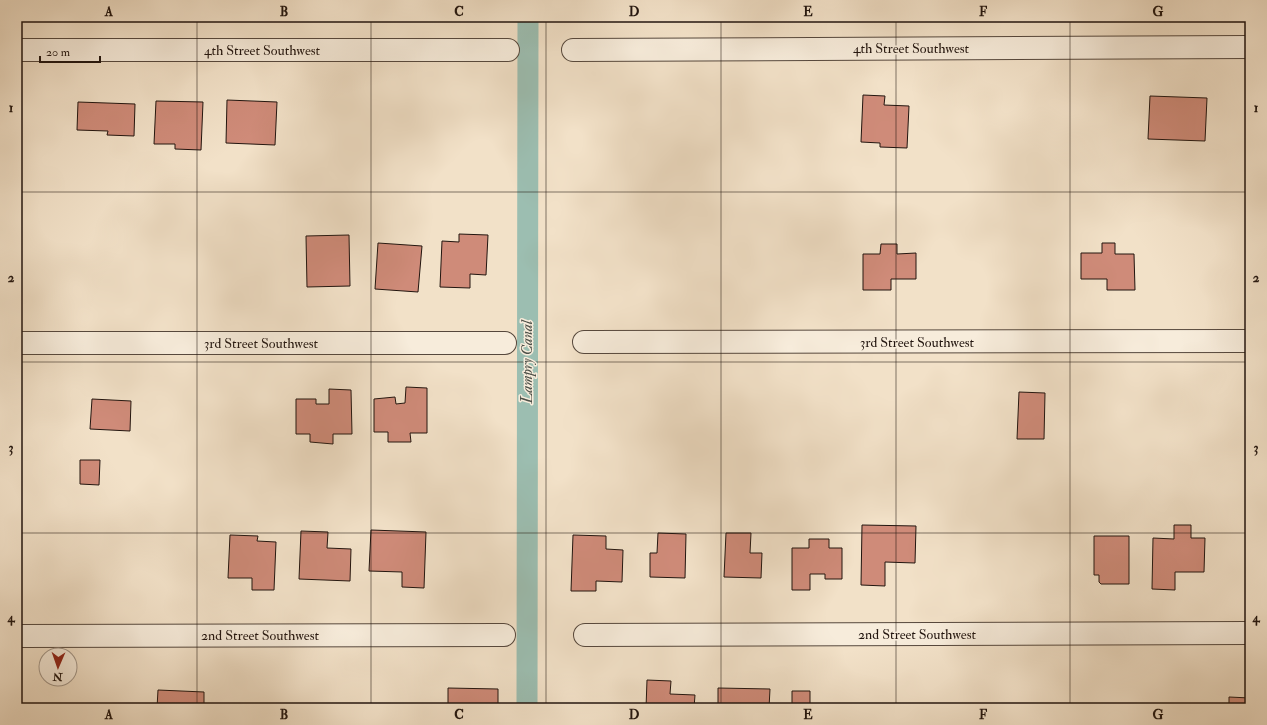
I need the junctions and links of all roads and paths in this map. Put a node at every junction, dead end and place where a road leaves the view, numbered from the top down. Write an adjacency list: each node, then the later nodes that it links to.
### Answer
1 (1250, 47): 4 (street, 4th Street Southwest)
2 (17, 50): 3 (street, 4th Street Southwest)
3 (508, 50)
4 (573, 50)
5 (1250, 341): 6 (street, 3rd Street Southwest)
6 (584, 342)
7 (17, 343): 8 (street, 3rd Street Southwest)
8 (505, 343)
9 (1250, 633): 11 (street, 2nd Street Southwest)
10 (504, 635): 12 (street, 2nd Street Southwest)
11 (585, 635)
12 (17, 636)

